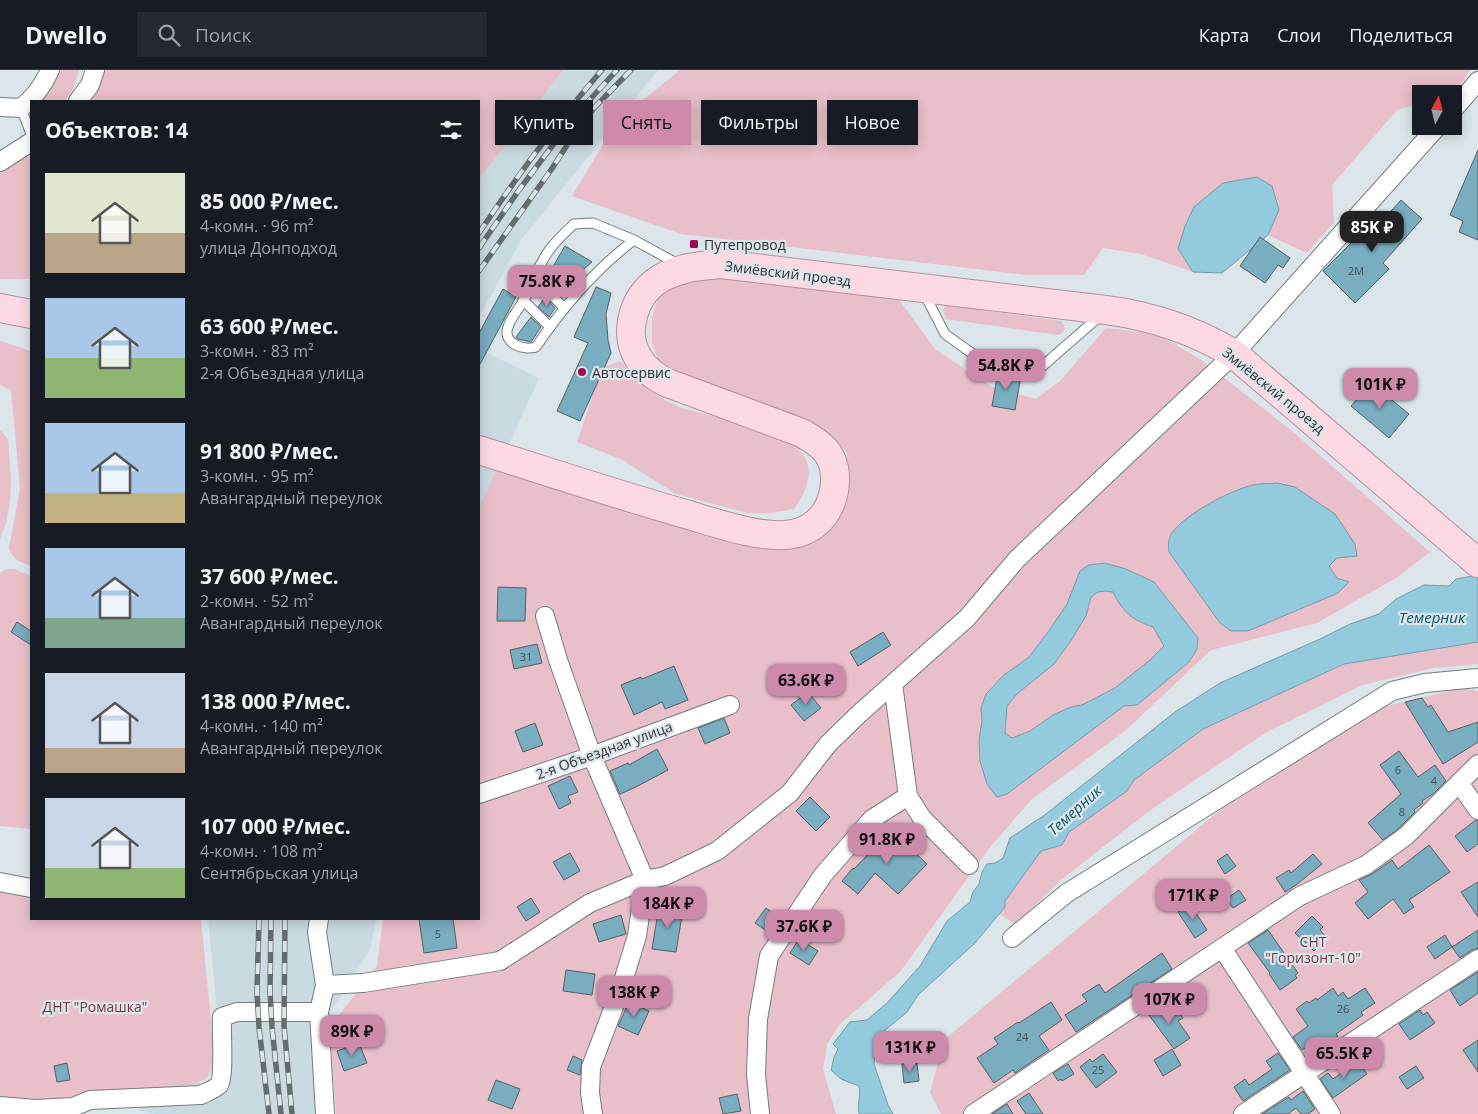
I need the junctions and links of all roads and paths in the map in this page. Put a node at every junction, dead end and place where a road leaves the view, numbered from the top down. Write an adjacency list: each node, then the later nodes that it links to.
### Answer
1 (50, 70): 5 (street)
2 (95, 70): 6 (street)
3 (1478, 82): 4 (street)
4 (1462, 99)
5 (32, 100)
6 (79, 100)
7 (30, 101): 9 (street)
8 (0, 107): 9 (street)
9 (21, 108): 10 (lane)
10 (30, 131)
11 (1430, 135): 24 (street)
12 (30, 143): 13 (street)
13 (0, 162)
14 (634, 240): 15 (lane); 16 (lane); 20 (lane)
15 (540, 265): 18 (lane); 20 (lane)
16 (685, 268): 17 (main road, Змиёвский проезд); 25 (main road, Змиёвский проезд)
17 (922, 289): 21 (main road, Змиёвский проезд); 21 (lane)
18 (524, 300): 23 (lane); 23 (lane)
19 (0, 308): 22 (main road)
20 (564, 308): 23 (lane)
21 (1106, 310): 24 (main road, Змиёвский проезд)
22 (30, 314)
23 (550, 327)
24 (1234, 354): 26 (main road, Змиёвский проезд); 29 (street)
25 (480, 450)
26 (1478, 563)
27 (545, 616): 31 (street)
28 (1478, 678): 42 (street)
29 (893, 684): 35 (street); 38 (street)
30 (730, 705): 31 (street, 2-я Объездная улица)
31 (592, 756): 34 (street, 2-я Объездная улица); 38 (street)
32 (1478, 764): 33 (street)
33 (1459, 783): 36 (street); 43 (street)
34 (480, 794)
35 (908, 796): 37 (street); 51 (street)
36 (1478, 810)
37 (969, 865)
38 (645, 880): 45 (street); 50 (street)
39 (0, 882): 40 (street)
40 (30, 888)
41 (320, 920): 45 (street)
42 (1012, 938)
43 (1222, 948): 47 (street); 52 (street)
44 (1478, 959): 47 (street)
45 (325, 985): 46 (street)
46 (319, 1012): 48 (street); 49 (street)
47 (1305, 1074): 53 (street); 54 (street)
48 (0, 1106)
49 (325, 1114)
50 (593, 1114)
51 (760, 1114)
52 (973, 1114)
53 (1243, 1114)
54 (1331, 1114)

